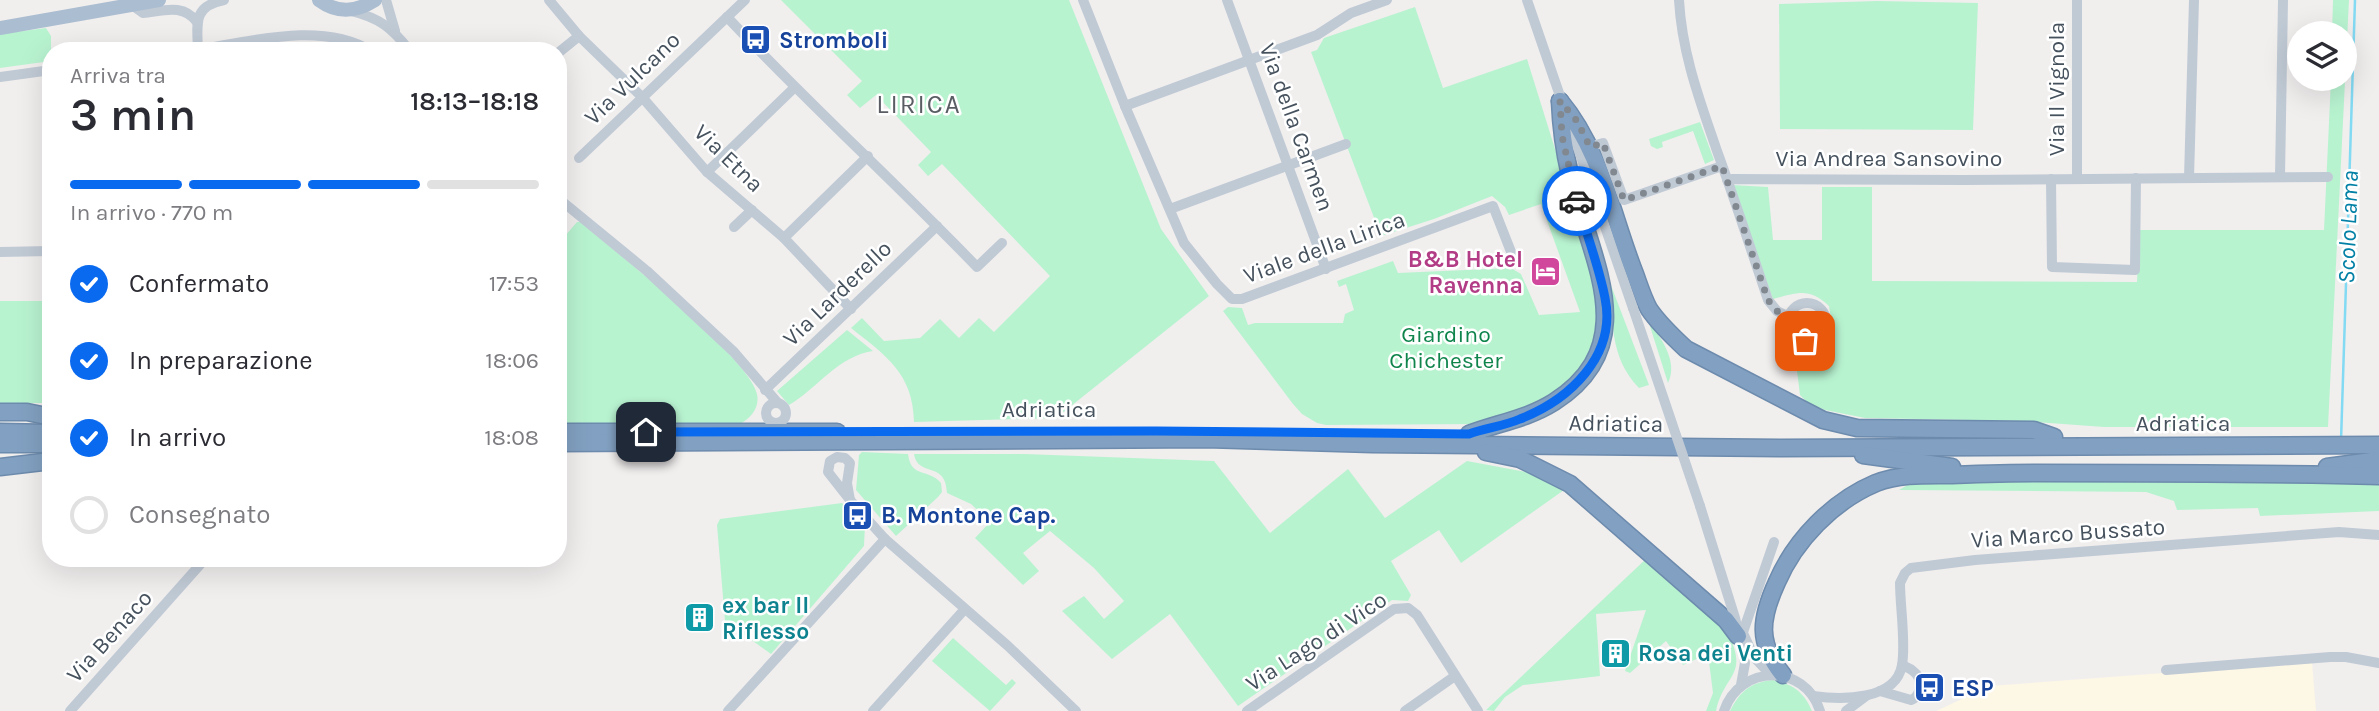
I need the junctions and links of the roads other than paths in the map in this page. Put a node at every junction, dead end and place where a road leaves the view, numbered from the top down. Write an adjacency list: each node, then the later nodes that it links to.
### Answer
1 (159, 0): 16 (main road)
2 (224, 0): 19 (street)
3 (319, 0): 17 (main road)
4 (375, 0): 17 (main road)
5 (386, 0): 21 (street)
6 (549, 0): 22 (street, Via Etna)
7 (745, 0): 18 (street, Via Vulcano)
8 (1084, 0): 34 (street, Viale della Lirica)
9 (1227, 0): 28 (street, Via della Carmen)
10 (1387, 0): 28 (street)
11 (1527, 0): 33 (street)
12 (1679, 0): 40 (street)
13 (2077, 0): 44 (street, Via Il Vignola)
14 (2194, 0): 46 (street)
15 (2283, 0): 42 (street)
16 (132, 5): 19 (street); 20 (main road)
17 (348, 11): 21 (street)
18 (727, 17): 31 (street); 32 (street, Via Vulcano)
19 (197, 22): 23 (street)
20 (0, 28)
21 (395, 31): 26 (street)
22 (579, 36): 27 (street); 32 (street, Via Etna)
23 (195, 42)
24 (269, 42): 25 (street)
25 (356, 42)
26 (403, 42)
27 (567, 46)
28 (1249, 59): 34 (street); 39 (street, Via della Carmen)
29 (42, 71): 30 (street)
30 (0, 78)
31 (794, 88): 37 (street); 41 (street)
32 (642, 97): 38 (street, Via Vulcano); 41 (street, Via Etna)
33 (1560, 101): 36 (highway); 72 (highway); 92 (street, bridge)
34 (1125, 106): 50 (street, Viale della Lirica)
35 (1346, 144): 39 (street)
36 (1590, 147): 40 (street); 71 (highway)
37 (868, 156): 52 (street); 54 (street)
38 (579, 158)
39 (1289, 165): 50 (street); 59 (street, Via della Carmen)
40 (1722, 166): 48 (street)
41 (707, 172): 51 (street, Via Etna)
42 (2280, 177): 43 (street, Via Andrea Sansovino); 46 (street, Via Andrea Sansovino)
43 (2328, 177)
44 (2077, 178): 45 (street, Via Andrea Sansovino); 47 (street, Via Andrea Sansovino)
45 (2136, 178): 46 (street, Via Andrea Sansovino); 47 (street)
46 (2189, 178)
47 (2051, 179): 48 (street, Via Andrea Sansovino)
48 (1727, 180): 61 (street)
49 (567, 206): 62 (street)
50 (1170, 209): 59 (street, Viale della Lirica)
51 (752, 210): 53 (street); 54 (street, Via Etna)
52 (937, 226): 55 (street); 60 (street, Via Larderello)
53 (734, 227)
54 (784, 238): 60 (street, Via Etna)
55 (1002, 243)
56 (0, 251): 57 (street)
57 (42, 251)
58 (1515, 262): 59 (street, Viale della Lirica)
59 (1326, 269)
60 (851, 309): 62 (street, Via Larderello)
61 (1789, 317)
62 (765, 390): 63 (street); 64 (street)
63 (777, 402): 64 (street); 64 (street)
64 (766, 408)
65 (0, 412): 66 (highway)
66 (42, 415)
67 (0, 432): 69 (highway)
68 (567, 432): 72 (highway, Adriatica)
69 (42, 433)
70 (2379, 435): 74 (highway, Adriatica)
71 (2054, 437): 72 (highway, Adriatica); 73 (highway, Adriatica)
72 (1468, 440): 75 (highway, Adriatica); 79 (highway, Adriatica); 92 (highway)
73 (2317, 440): 74 (highway, Adriatica); 79 (highway, Adriatica)
74 (2355, 440): 78 (highway, Adriatica)
75 (567, 443)
76 (0, 444): 77 (highway)
77 (42, 444)
78 (2379, 445)
79 (1781, 448): 84 (highway)
80 (2379, 460): 83 (highway)
81 (42, 462): 82 (highway)
82 (0, 467)
83 (2283, 473): 84 (highway); 85 (highway)
84 (2003, 474): 96 (highway)
85 (2379, 476)
86 (850, 500): 88 (street)
87 (2379, 535): 94 (street, Via Marco Bussato)
88 (885, 539): 91 (street); 103 (street)
89 (1774, 541): 92 (street)
90 (198, 567): 102 (street, Via Benaco)
91 (964, 610): 104 (street); 105 (street)
92 (1741, 634): 96 (street); 98 (street)
93 (2379, 663): 95 (street)
94 (1902, 665): 99 (street); 99 (street)
95 (2166, 670)
96 (1776, 675): 98 (street); 100 (street)
97 (1455, 676): 106 (street, Via Lago di Vico); 107 (street); 108 (street)
98 (1741, 685): 109 (street)
99 (1880, 691): 101 (street)
100 (1813, 696): 101 (street); 110 (street)
101 (1867, 696): 111 (street)
102 (70, 711)
103 (728, 711)
104 (873, 711)
105 (1076, 711)
106 (1247, 711)
107 (1405, 711)
108 (1478, 711)
109 (1724, 711)
110 (1820, 711)
111 (1846, 711)

